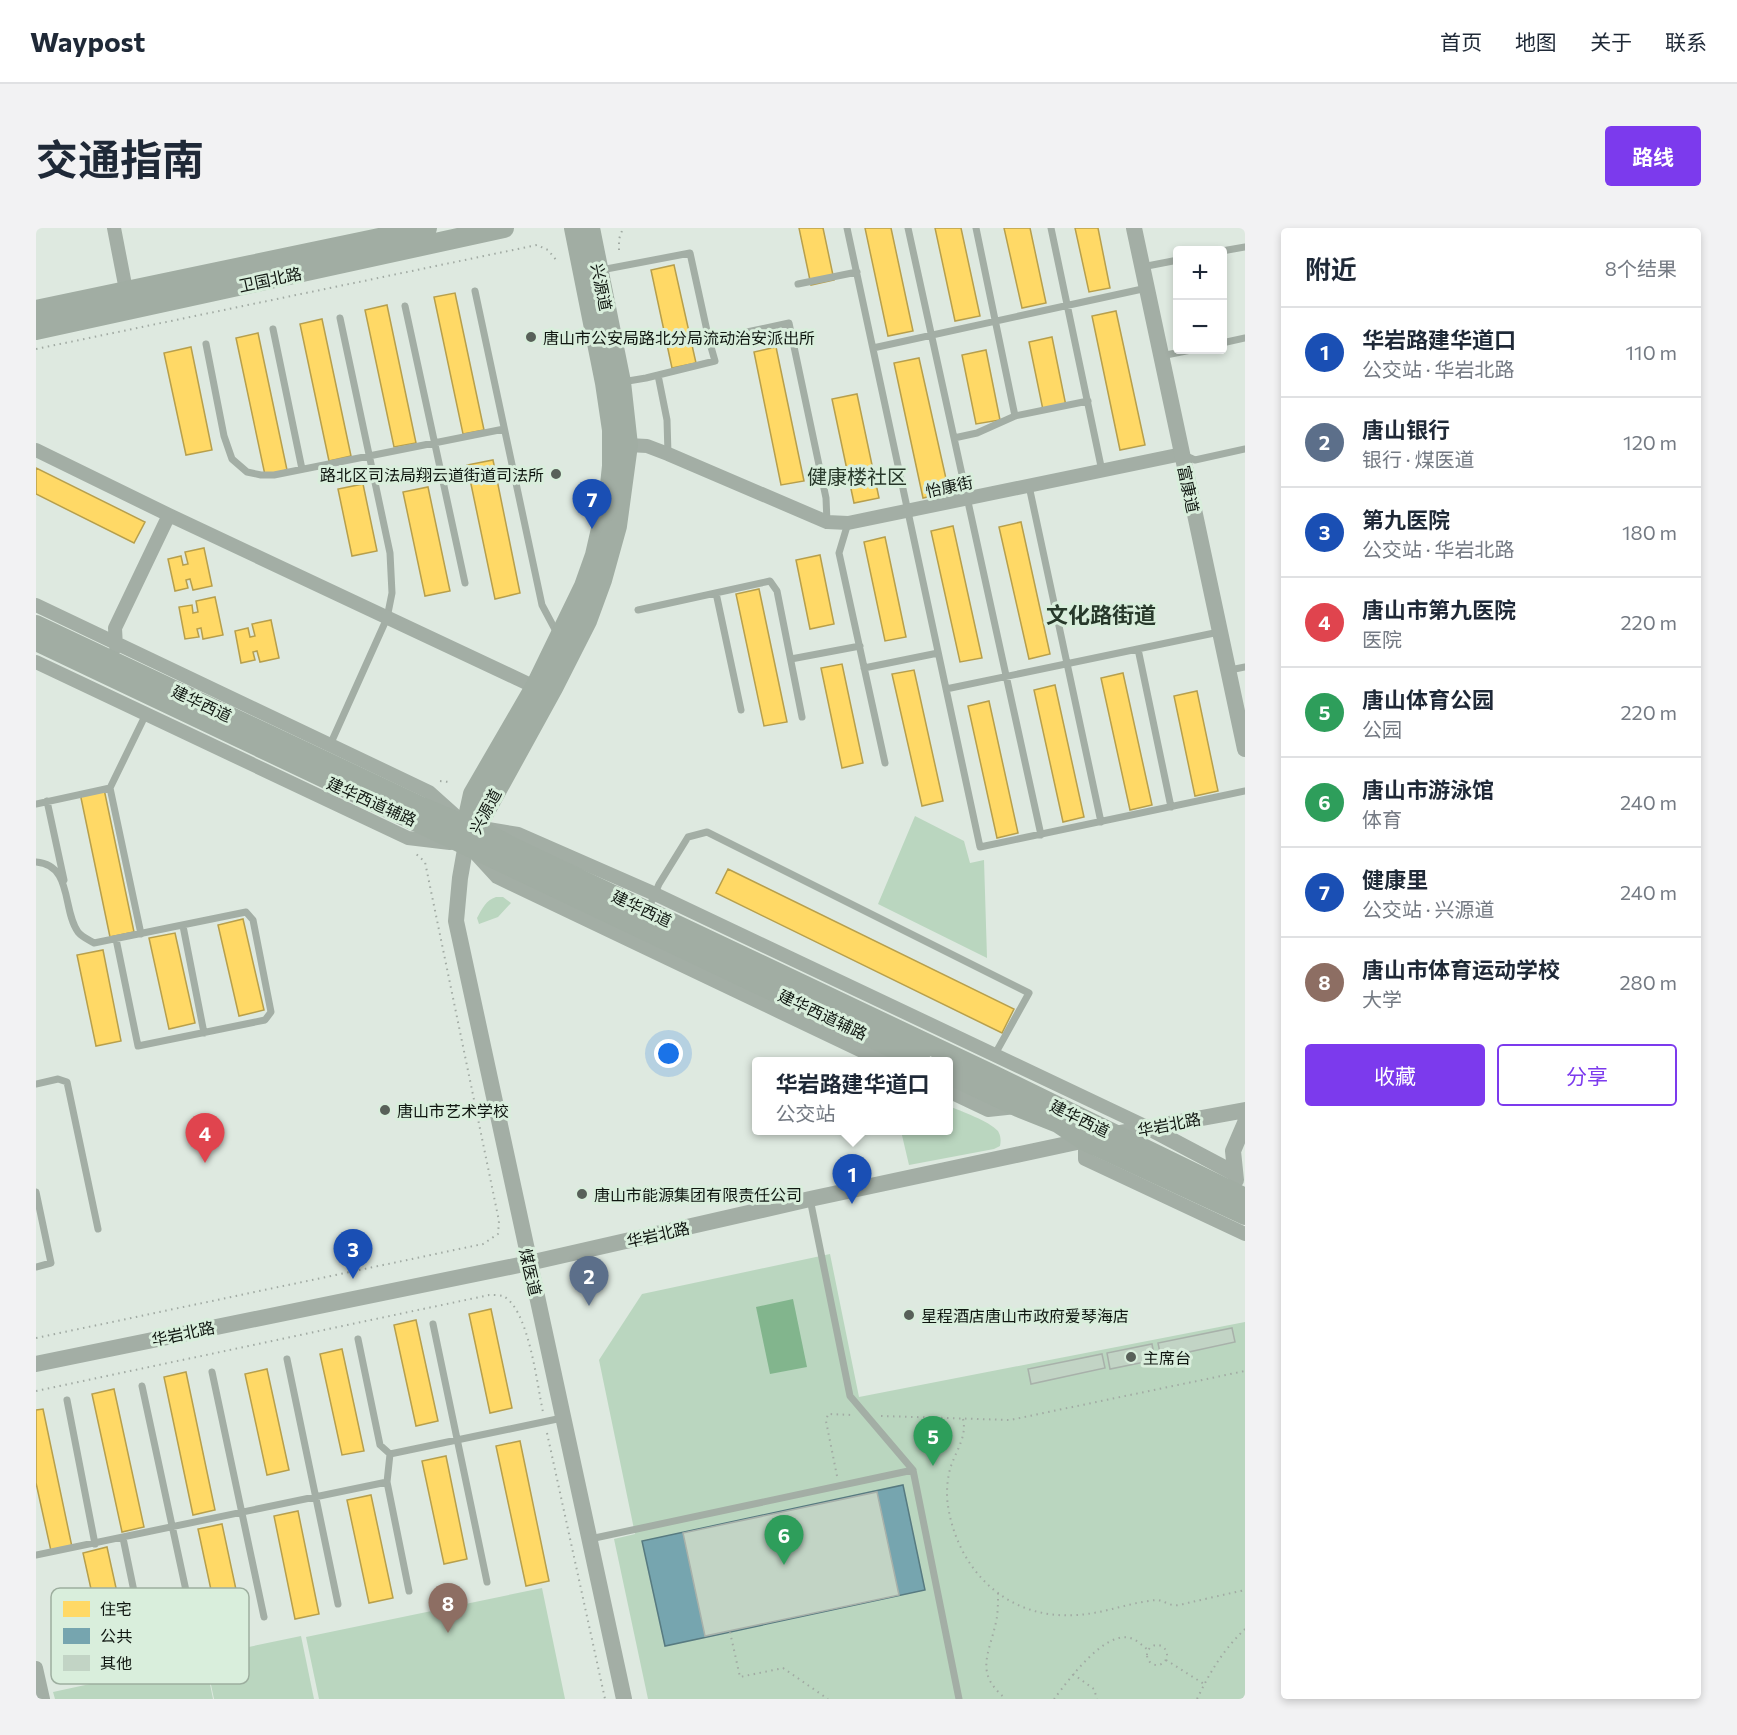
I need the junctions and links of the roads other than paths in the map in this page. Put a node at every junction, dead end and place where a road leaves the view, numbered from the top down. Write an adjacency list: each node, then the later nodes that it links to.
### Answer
1 (114, 228): 19 (street)
2 (427, 228): 19 (main road, 卫国北路)
3 (504, 228): 27 (main road, 卫国北路)
4 (574, 228): 64 (main road, 兴源道)
5 (591, 228): 15 (main road, 兴源道)
6 (847, 228): 16 (lane)
7 (908, 228): 28 (lane)
8 (976, 228): 25 (lane)
9 (1051, 228): 21 (lane)
10 (1134, 228): 14 (street, 富康道)
11 (1245, 247): 12 (lane)
12 (1227, 250)
13 (1173, 261): 14 (lane)
14 (1142, 267): 18 (street, 富康道)
15 (598, 271): 30 (lane); 37 (main road, 兴源道)
16 (856, 272): 17 (lane); 33 (lane)
17 (798, 284)
18 (1147, 288): 21 (lane); 35 (street, 富康道)
19 (126, 290): 23 (main road, 卫国北路)
20 (475, 291): 40 (lane)
21 (1068, 305): 25 (lane); 38 (lane)
22 (405, 306): 42 (lane)
23 (36, 310)
24 (340, 318): 48 (lane)
25 (995, 321): 28 (lane); 39 (lane)
26 (273, 329): 49 (lane)
27 (36, 330)
28 (932, 335): 33 (lane); 41 (lane)
29 (1245, 338): 31 (lane)
30 (709, 340): 36 (lane); 55 (lane)
31 (1227, 342)
32 (206, 344): 49 (lane)
33 (873, 348): 53 (lane)
34 (1173, 354): 35 (lane)
35 (1161, 356): 47 (street, 富康道)
36 (658, 375): 37 (lane); 46 (lane)
37 (621, 382): 43 (main road, 兴源道)
38 (1088, 401): 39 (lane); 50 (lane)
39 (1015, 416): 41 (lane)
40 (504, 429): 42 (lane); 64 (lane)
41 (954, 438): 52 (lane)
42 (435, 443): 48 (lane); 57 (lane)
43 (628, 445): 46 (street, 怡康街); 92 (main road, 兴源道)
44 (1245, 449): 47 (lane)
45 (36, 450): 54 (street)
46 (668, 454): 55 (street, 怡康街)
47 (1182, 454): 50 (street, 怡康街); 63 (street, 富康道)
48 (369, 456): 49 (lane); 61 (lane)
49 (302, 469)
50 (1102, 471): 51 (street, 怡康街)
51 (1029, 486): 52 (street, 怡康街); 72 (lane)
52 (968, 499): 53 (street, 怡康街); 77 (lane)
53 (908, 511): 56 (street, 怡康街); 69 (lane)
54 (169, 515): 61 (street); 66 (street)
55 (827, 522): 56 (street, 怡康街)
56 (848, 523): 67 (lane)
57 (465, 583)
58 (716, 593): 60 (lane); 70 (lane); 80 (lane)
59 (36, 605): 66 (street, 建华西道辅路)
60 (638, 610)
61 (387, 618): 78 (street); 83 (lane)
62 (36, 625): 73 (main road, 建华西道)
63 (1220, 632): 68 (lane); 76 (street, 富康道)
64 (559, 636): 78 (main road, 兴源道)
65 (36, 641): 92 (main road, 建华西道)
66 (115, 642): 73 (street); 83 (street, 建华西道辅路)
67 (860, 646): 70 (lane); 75 (lane)
68 (1138, 648): 72 (lane); 90 (lane)
69 (938, 653): 75 (lane); 79 (lane)
70 (791, 659): 82 (lane)
71 (36, 662): 81 (street, 建华西道辅路)
72 (1067, 663): 77 (lane); 91 (lane)
73 (123, 666): 92 (main road, 建华西道)
74 (1245, 667): 76 (lane)
75 (864, 668): 85 (lane)
76 (1228, 670): 84 (street, 富康道)
77 (1006, 676): 79 (lane); 93 (lane)
78 (534, 687): 92 (main road, 兴源道)
79 (946, 689): 93 (lane)
80 (741, 710)
81 (146, 714): 86 (lane); 92 (street, 建华西道辅路)
82 (802, 717)
83 (330, 745): 92 (street, 建华西道辅路)
84 (1245, 749)
85 (885, 763)
86 (111, 788): 88 (lane); 98 (lane)
87 (1245, 791): 90 (lane)
88 (47, 801): 89 (lane); 95 (lane)
89 (36, 804)
90 (1171, 807): 91 (lane)
91 (1101, 822): 93 (lane)
92 (470, 833): 96 (main road, 建华西道); 101 (street, 建华西道辅路); 102 (main road, 建华西道); 119 (street, 煤医道)
93 (1041, 835)
94 (36, 862): 95 (lane)
95 (66, 889): 99 (lane)
96 (651, 902): 103 (main road, 建华西道); 103 (lane)
97 (183, 926): 98 (lane); 100 (lane); 100 (lane)
98 (141, 934): 99 (lane)
99 (116, 939): 100 (lane)
100 (204, 1033)
101 (875, 1057)
102 (912, 1057)
103 (991, 1064): 110 (street); 111 (main road, 建华西道)
104 (953, 1076): 107 (main road, 建华西道)
105 (36, 1084): 117 (lane)
106 (953, 1093): 107 (street)
107 (1018, 1107): 112 (main road, 建华西道)
108 (1245, 1110): 110 (street, 华岩北路)
109 (1245, 1123): 113 (street)
110 (1149, 1128): 111 (street, 华岩北路); 113 (street)
111 (1114, 1134): 112 (street, 华岩北路); 113 (main road, 建华西道)
112 (1085, 1140): 115 (street, 华岩北路); 116 (main road, 建华西道); 118 (street)
113 (1241, 1186)
114 (36, 1192): 120 (lane)
115 (810, 1199): 119 (street, 华岩北路); 131 (lane)
116 (1245, 1215)
117 (98, 1229)
118 (1245, 1234)
119 (529, 1263): 124 (street, 华岩北路); 128 (street, 煤医道)
120 (36, 1267)
121 (433, 1324): 129 (lane)
122 (358, 1339): 130 (lane)
123 (287, 1359): 133 (lane)
124 (36, 1364)
125 (212, 1372): 134 (lane)
126 (142, 1386): 135 (lane)
127 (67, 1400): 138 (lane)
128 (564, 1418): 129 (lane); 137 (street, 煤医道)
129 (458, 1440): 130 (lane); 140 (lane)
130 (390, 1454): 132 (lane)
131 (913, 1470): 137 (lane); 149 (lane)
132 (387, 1482): 133 (lane); 143 (lane)
133 (317, 1497): 134 (lane); 144 (lane)
134 (242, 1513): 135 (lane); 145 (lane)
135 (173, 1527): 136 (lane); 142 (lane)
136 (123, 1538): 138 (lane); 141 (lane)
137 (590, 1539): 148 (street, 煤医道)
138 (95, 1544): 139 (lane)
139 (36, 1555)
140 (487, 1582)
141 (133, 1588)
142 (186, 1588)
143 (409, 1591)
144 (338, 1604)
145 (264, 1617)
146 (36, 1668): 147 (street)
147 (40, 1693)
148 (624, 1699)
149 (959, 1699)

